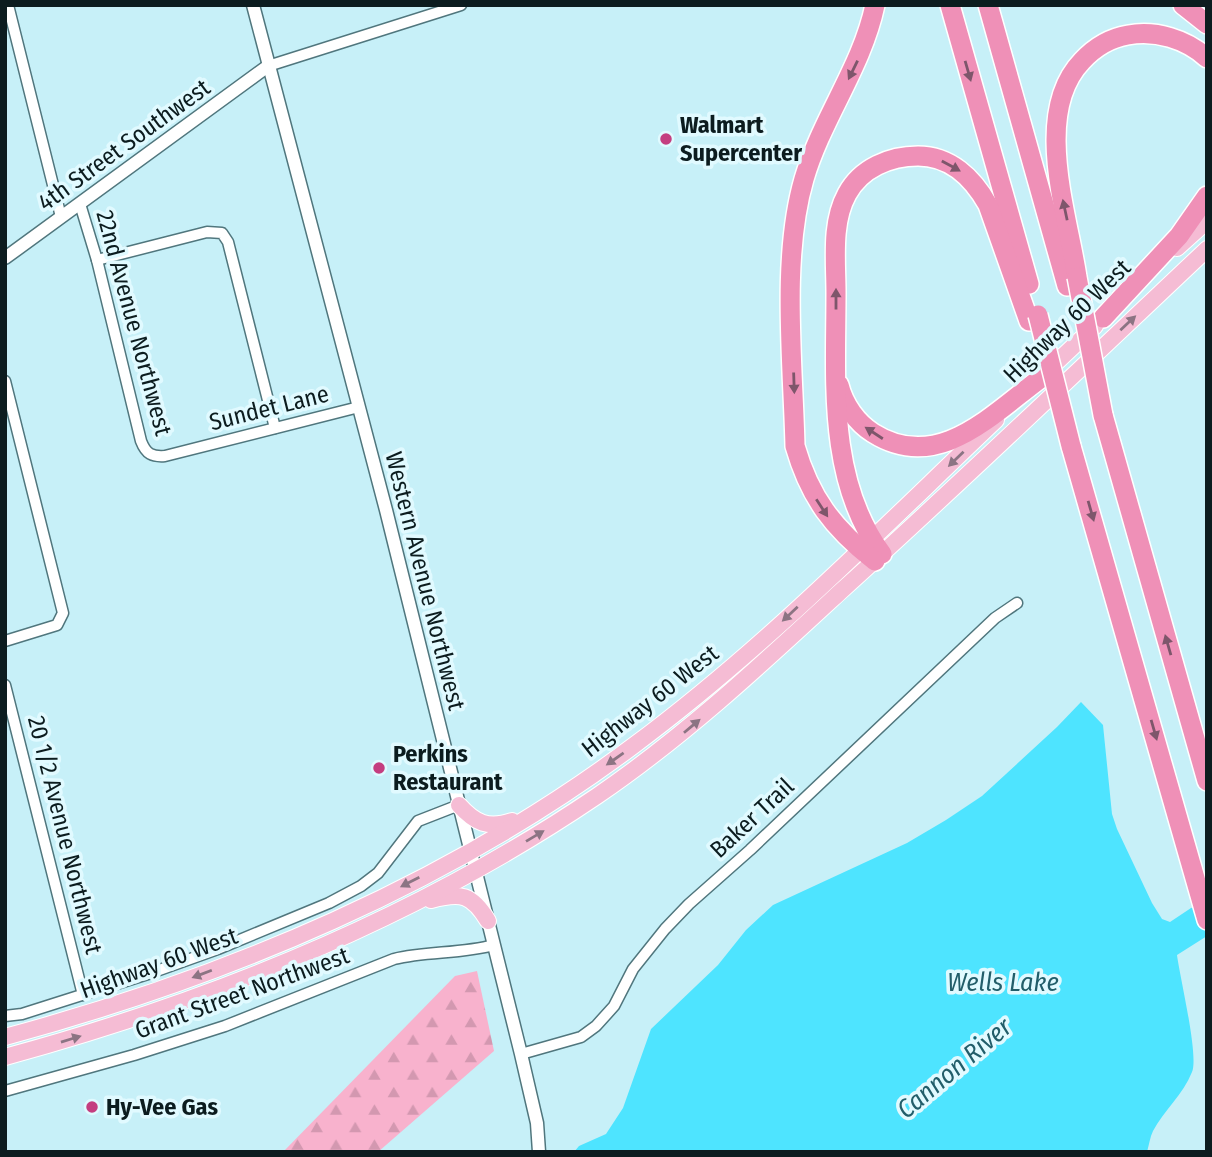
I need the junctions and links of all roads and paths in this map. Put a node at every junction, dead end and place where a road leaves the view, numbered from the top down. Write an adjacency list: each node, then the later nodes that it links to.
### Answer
1 (8, 5): 13 (street)
2 (253, 5): 10 (street, Western Avenue Northwest)
3 (461, 5): 10 (street)
4 (875, 5): 27 (highway, one-way to 27)
5 (950, 5): 19 (highway, one-way to 19)
6 (988, 5): 18 (highway)
7 (1183, 5): 8 (highway)
8 (1207, 24)
9 (1207, 58): 18 (highway, one-way to 9)
10 (268, 66): 12 (street, 4th Street Southwest); 24 (street, Western Avenue Northwest)
11 (1207, 196): 20 (highway)
12 (80, 204): 13 (street, 4th Street Southwest); 17 (street, 22nd Avenue Northwest)
13 (61, 217): 16 (street, 4th Street Southwest)
14 (1207, 221): 20 (main road, Highway 60 West)
15 (1207, 249): 27 (main road, Highway 60 West, one-way to 15)
16 (5, 258)
17 (97, 260): 25 (street); 26 (street, 22nd Avenue Northwest)
18 (1072, 281): 31 (highway, one-way to 18, bridge)
19 (1033, 318): 21 (highway, one-way to 19); 37 (highway, one-way to 37, bridge)
20 (1102, 318): 22 (main road, Highway 60 West)
21 (836, 367): 22 (highway, one-way to 21); 27 (highway)
22 (1041, 378): 27 (main road, Highway 60 West, one-way to 27)
23 (5, 381): 29 (street)
24 (359, 407): 25 (street, Sundet Lane); 32 (street, Western Avenue Northwest)
25 (275, 428): 26 (street, Sundet Lane)
26 (147, 453)
27 (872, 551): 33 (main road, Highway 60 West, one-way to 33); 35 (main road, Highway 60 West, one-way to 27)
28 (1017, 603): 43 (street, Baker Trail)
29 (5, 640)
30 (5, 685): 40 (street, 20 1/2 Avenue Northwest)
31 (1207, 781)
32 (459, 805): 33 (main road); 34 (street, Western Avenue Northwest); 40 (street)
33 (534, 813): 34 (main road, Highway 60 West)
34 (471, 851): 35 (street, Western Avenue Northwest); 42 (main road, Highway 60 West, one-way to 42)
35 (476, 871): 36 (main road, Highway 60 West); 38 (street, Western Avenue Northwest)
36 (398, 911): 38 (main road); 44 (main road, Highway 60 West, one-way to 36)
37 (1207, 920)
38 (488, 921): 39 (street, Western Avenue Northwest)
39 (494, 945): 43 (street, Western Avenue Northwest); 45 (street, Grant Street Northwest)
40 (83, 995): 41 (street)
41 (5, 1016)
42 (5, 1037)
43 (522, 1054): 46 (street, Western Avenue Northwest)
44 (5, 1057)
45 (5, 1091)
46 (539, 1150)

